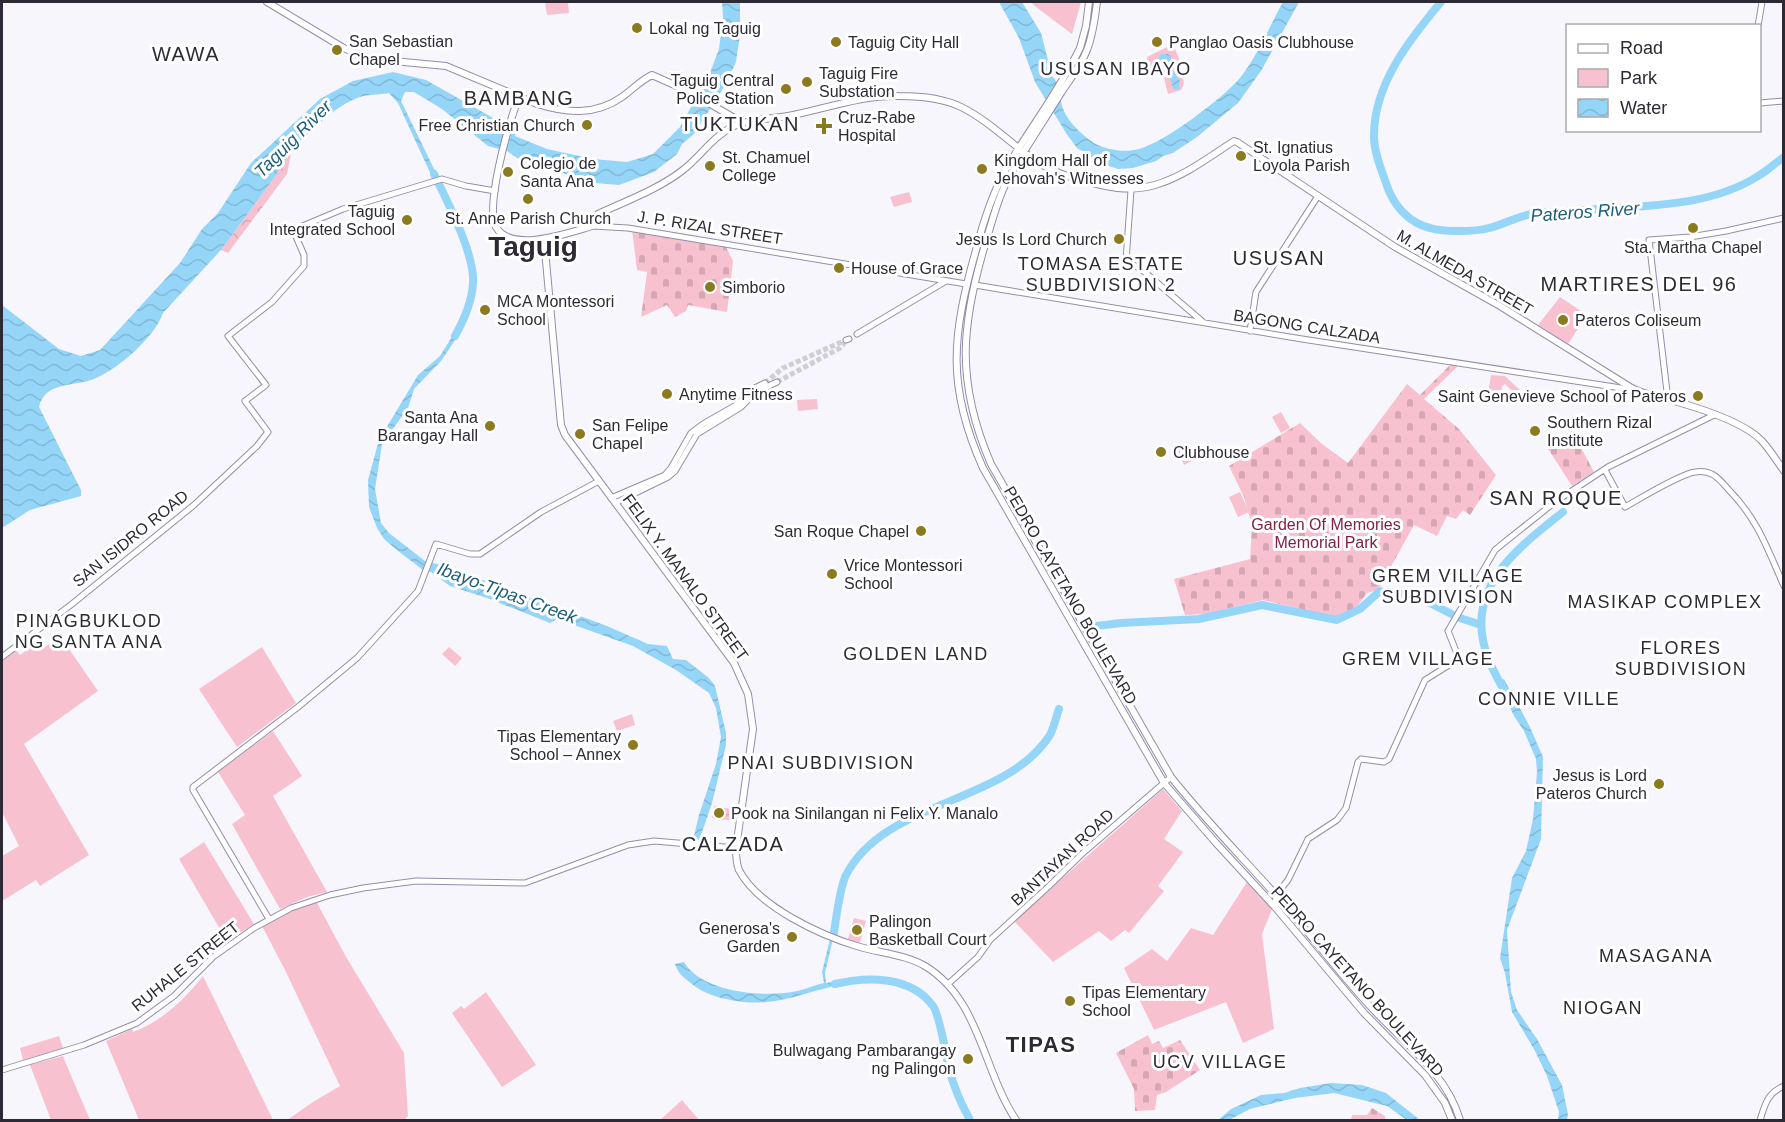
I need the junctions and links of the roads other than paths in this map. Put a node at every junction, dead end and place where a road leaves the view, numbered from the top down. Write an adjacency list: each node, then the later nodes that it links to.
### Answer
1 (267, 2): 5 (main road)
2 (1093, 2): 8 (main road, PEDRO CAYETANO BOULEVARD); 8 (main road, PEDRO CAYETANO BOULEVARD)
3 (1762, 2): 4 (street)
4 (1758, 24)
5 (518, 100): 9 (main road); 12 (main road, J. P. RIZAL STREET)
6 (1784, 101): 7 (street)
7 (1761, 103)
8 (1044, 114): 10 (main road, PEDRO CAYETANO BOULEVARD)
9 (743, 123): 10 (main road); 15 (main road)
10 (1022, 150): 11 (main road); 17 (main road, PEDRO CAYETANO BOULEVARD); 18 (main road, PEDRO CAYETANO BOULEVARD)
11 (1131, 190): 13 (main road, M. ALMEDA STREET); 22 (street)
12 (495, 191): 16 (main road, J. P. RIZAL STREET); 35 (street, SAN ISIDRO ROAD)
13 (1318, 196): 23 (street); 27 (main road, M. ALMEDA STREET)
14 (1784, 218): 28 (street)
15 (592, 226): 16 (main road, J. P. RIZAL STREET); 19 (street, J. P. RIZAL STREET)
16 (544, 239): 32 (main road, FELIX Y. MANALO STREET)
17 (969, 274): 18 (main road); 20 (main road, PEDRO CAYETANO BOULEVARD)
18 (977, 277): 21 (main road, PEDRO CAYETANO BOULEVARD)
19 (946, 281): 20 (street, J. P. RIZAL STREET); 24 (street)
20 (966, 284): 37 (main road, PEDRO CAYETANO BOULEVARD)
21 (975, 285): 22 (street, BAGONG CALZADA); 36 (main road, PEDRO CAYETANO BOULEVARD)
22 (1204, 323): 23 (street, BAGONG CALZADA)
23 (1250, 331): 27 (street, BAGONG CALZADA)
24 (857, 334)
25 (777, 382): 33 (street)
26 (765, 383): 33 (street)
27 (1636, 390): 28 (main road, M. ALMEDA STREET)
28 (1668, 400): 29 (main road, M. ALMEDA STREET)
29 (1714, 415): 30 (street); 31 (main road, M. ALMEDA STREET)
30 (1605, 470): 34 (street); 39 (street)
31 (1784, 471)
32 (598, 481): 33 (main road, FELIX Y. MANALO STREET); 41 (street)
33 (613, 501): 38 (main road, FELIX Y. MANALO STREET)
34 (1784, 586)
35 (2, 657)
36 (1171, 777): 37 (street, BANTAYAN ROAD); 39 (main road, PEDRO CAYETANO BOULEVARD)
37 (1164, 783): 40 (main road, PEDRO CAYETANO BOULEVARD); 42 (street, BANTAYAN ROAD)
38 (736, 848): 41 (street, RUHALE STREET); 42 (main road, FELIX Y. MANALO STREET)
39 (1276, 895): 40 (street); 47 (main road, PEDRO CAYETANO BOULEVARD)
40 (1275, 907): 46 (main road, PEDRO CAYETANO BOULEVARD)
41 (269, 919): 43 (street, RUHALE STREET)
42 (948, 984): 45 (main road, FELIX Y. MANALO STREET)
43 (2, 1070)
44 (1784, 1086): 48 (street)
45 (1017, 1120)
46 (1452, 1120)
47 (1460, 1120)
48 (1760, 1120)

